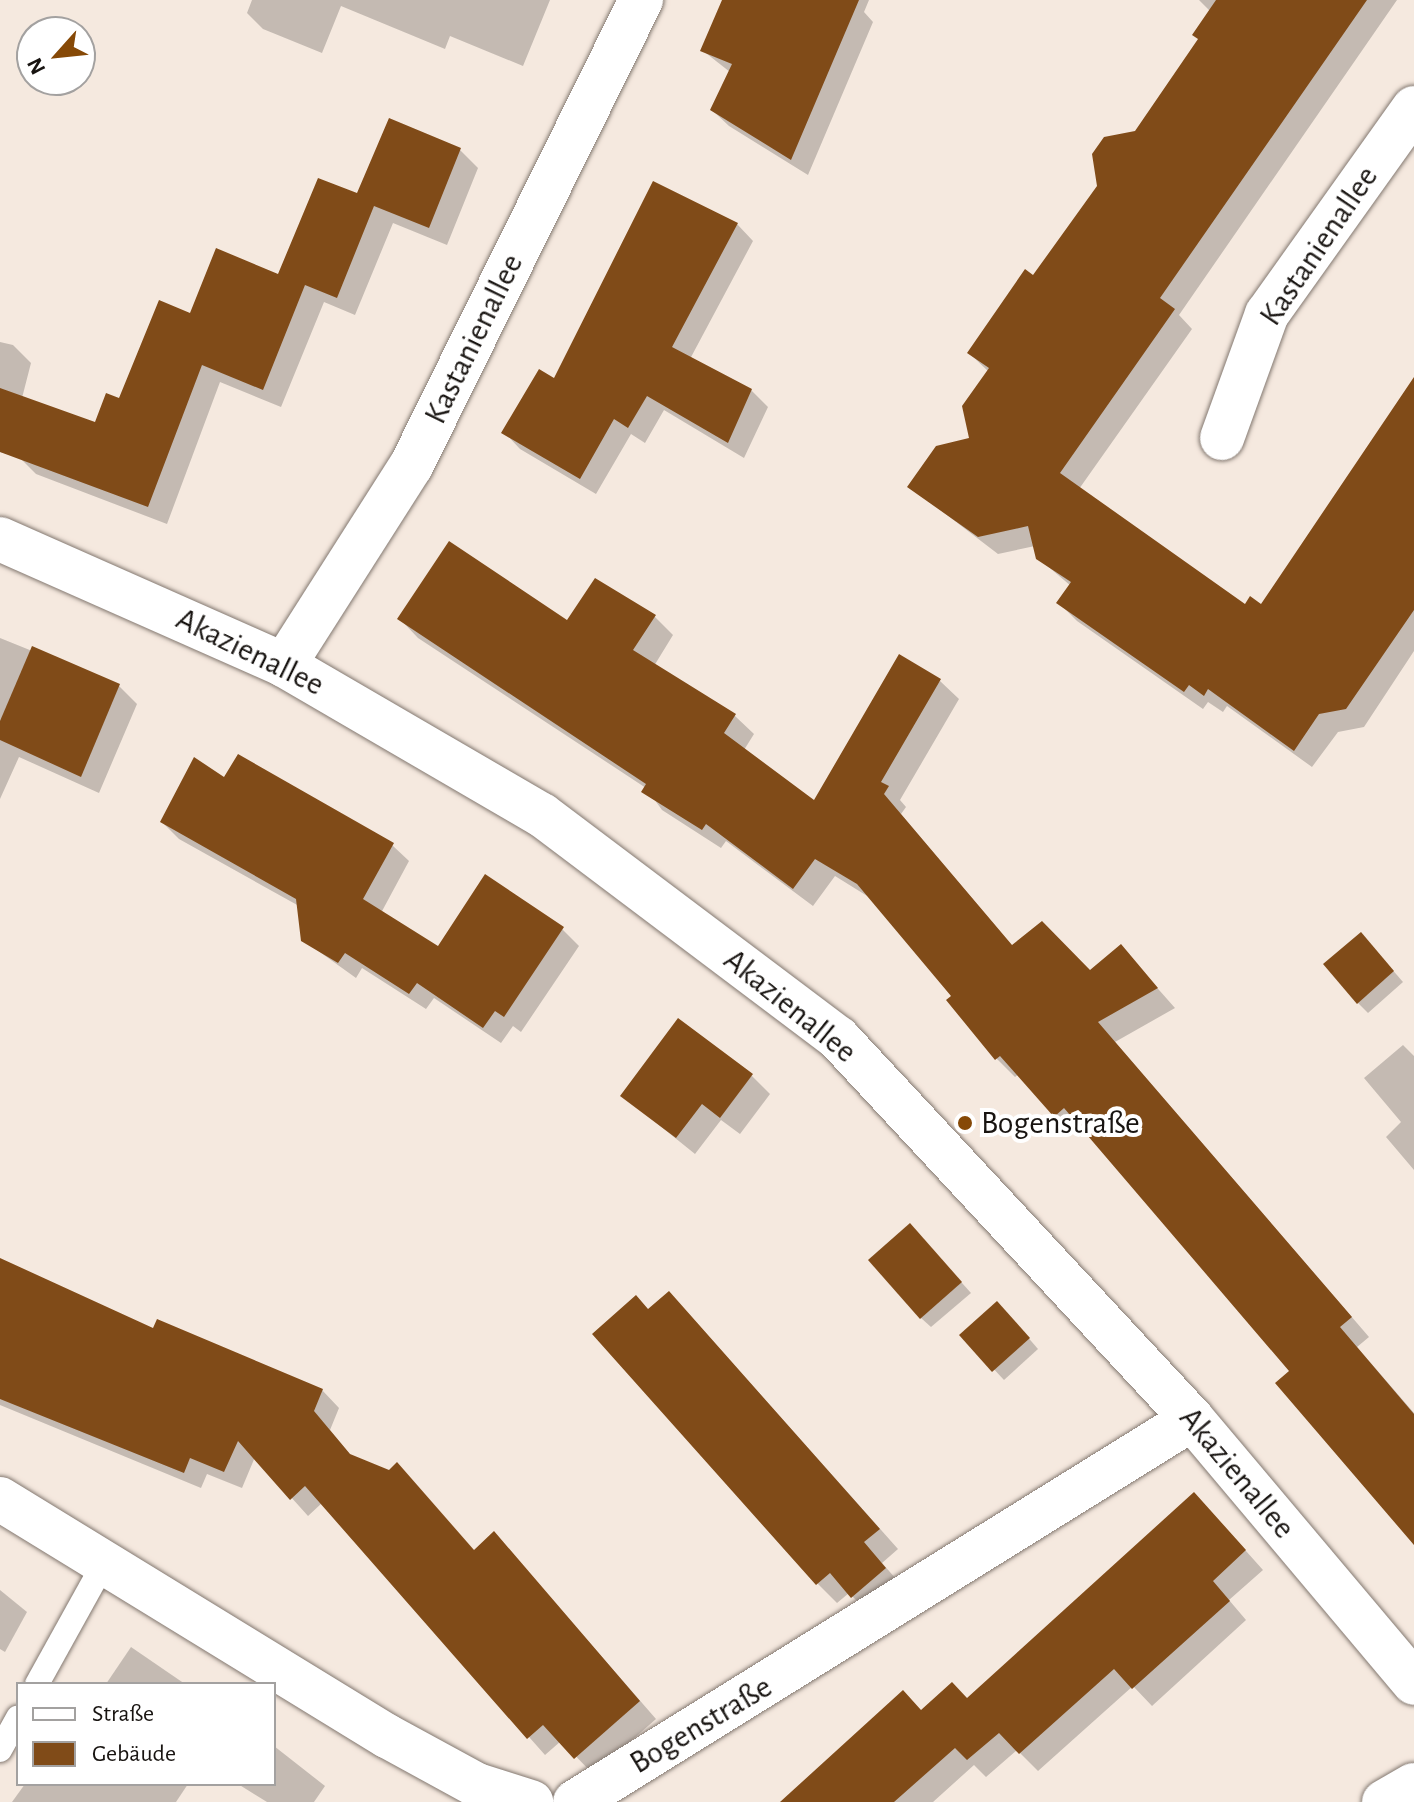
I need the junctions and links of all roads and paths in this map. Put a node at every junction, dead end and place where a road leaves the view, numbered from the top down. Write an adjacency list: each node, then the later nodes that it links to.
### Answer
1 (641, 0): 5 (street, Kastanienallee)
2 (1414, 108): 3 (street, Kastanienallee)
3 (1222, 438)
4 (0, 539): 5 (street, Akazienallee)
5 (284, 665): 6 (street, Akazienallee)
6 (1192, 1419): 10 (street, Akazienallee); 15 (street, Bogenstraße)
7 (0, 1499): 8 (street)
8 (104, 1563): 9 (lane); 14 (street)
9 (38, 1682)
10 (1414, 1683)
11 (16, 1722): 12 (lane)
12 (0, 1750)
13 (1414, 1785): 16 (street)
14 (531, 1802)
15 (575, 1802)
16 (1384, 1802)

